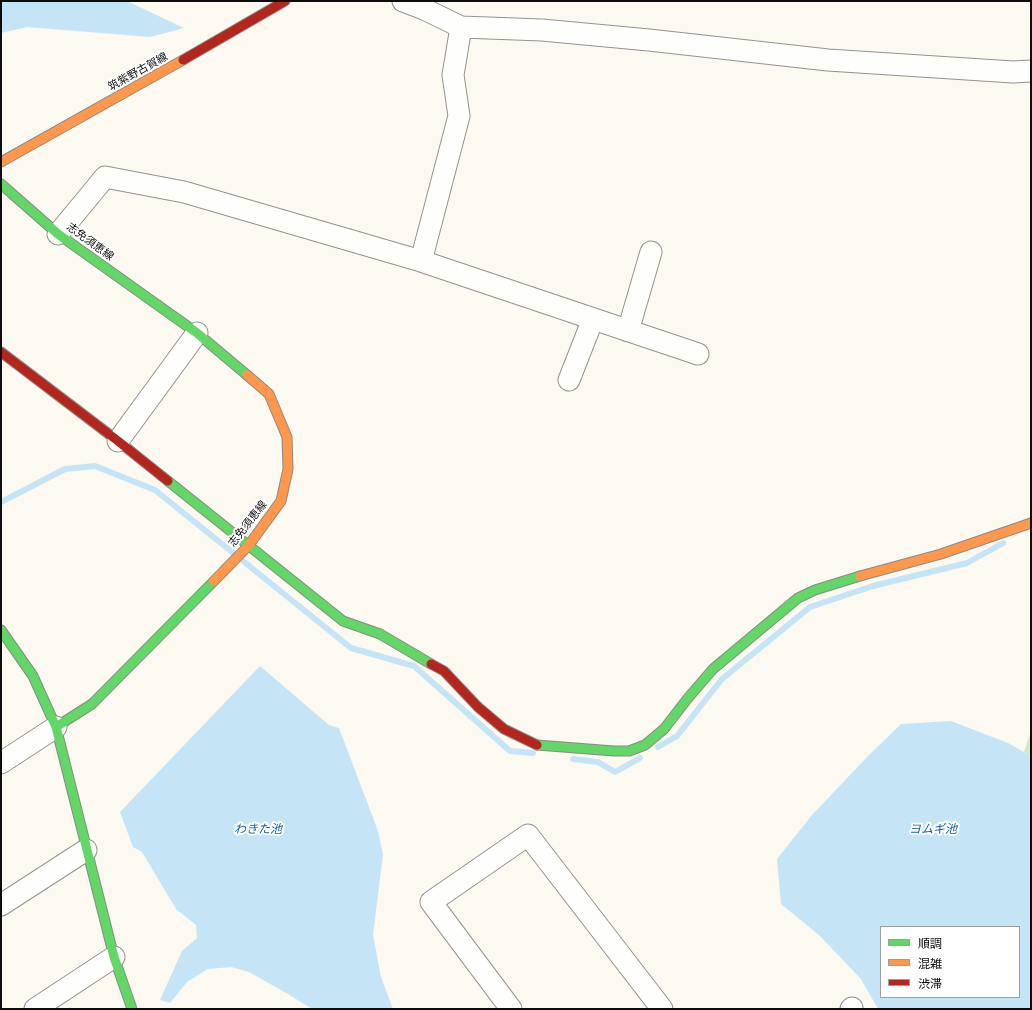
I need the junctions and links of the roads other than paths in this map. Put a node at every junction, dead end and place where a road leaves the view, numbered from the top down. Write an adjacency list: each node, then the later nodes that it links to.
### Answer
1 (285, 1): 5 (street, 筑紫野古賀線)
2 (402, 1): 3 (street)
3 (461, 27): 4 (street); 9 (street)
4 (1031, 72)
5 (1, 162)
6 (1, 184): 7 (street, 志免須恵線)
7 (58, 234): 9 (street); 12 (street, 志免須恵線)
8 (651, 252): 11 (street)
9 (421, 261): 10 (street)
10 (593, 319): 11 (street); 15 (street)
11 (628, 331): 14 (street)
12 (198, 333): 16 (street); 18 (street, 志免須恵線)
13 (1, 352): 16 (street)
14 (698, 354)
15 (569, 380)
16 (118, 441): 18 (street)
17 (1031, 523): 18 (street)
18 (249, 545): 20 (street, 志免須恵線)
19 (1, 630): 20 (street)
20 (56, 727): 21 (street); 22 (street)
21 (1, 763)
22 (86, 850): 23 (street); 24 (street)
23 (1, 905)
24 (114, 957): 25 (street); 26 (street)
25 (35, 1009)
26 (132, 1009)
27 (511, 1009): 28 (street)
28 (662, 1009)

